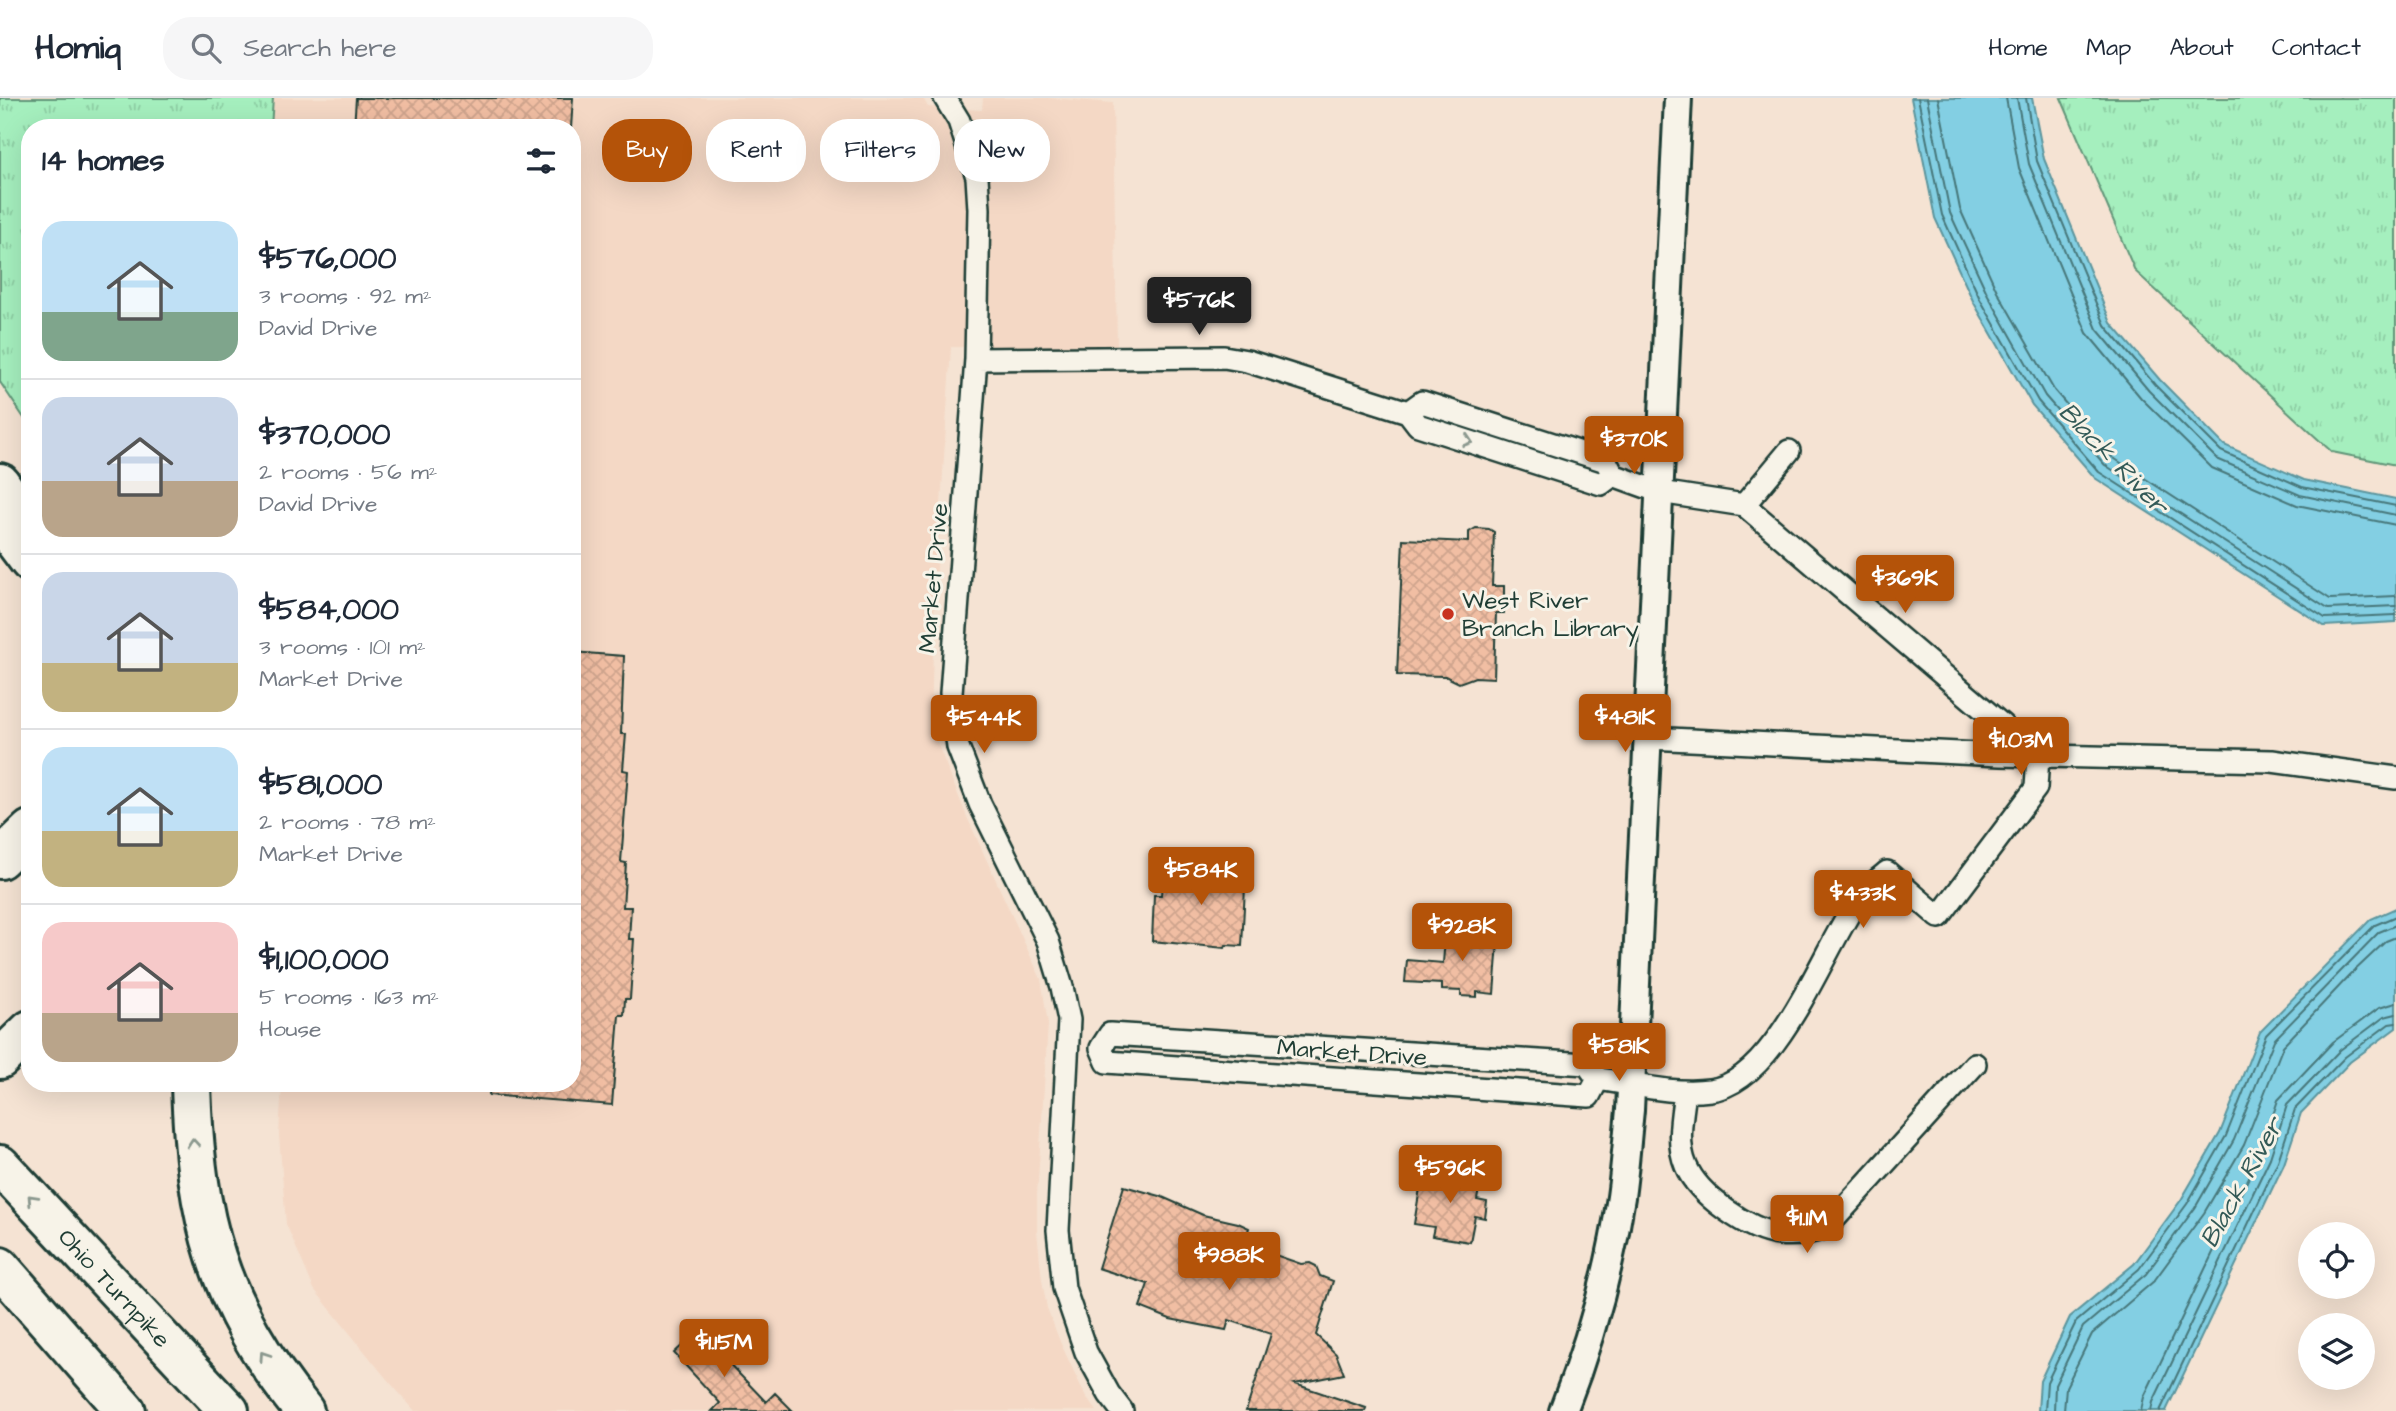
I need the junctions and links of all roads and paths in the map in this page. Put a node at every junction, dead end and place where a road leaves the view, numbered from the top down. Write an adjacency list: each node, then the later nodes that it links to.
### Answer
1 (945, 98): 3 (street, Market Drive)
2 (1678, 98): 6 (street)
3 (976, 359): 6 (street); 15 (street, Market Drive)
4 (1789, 451): 7 (street)
5 (0, 483): 8 (highway)
6 (1660, 492): 7 (street); 9 (street)
7 (1744, 505): 10 (street)
8 (18, 537)
9 (1649, 738): 10 (street); 21 (street)
10 (2000, 755): 11 (street)
11 (2038, 756): 12 (street); 22 (street, Market Drive)
12 (2396, 778)
13 (21, 839): 14 (highway)
14 (0, 859)
15 (1068, 1046): 16 (street, Market Drive); 31 (street, Market Drive)
16 (1101, 1048): 20 (street, Market Drive); 20 (street, Market Drive)
17 (21, 1049): 19 (highway)
18 (1975, 1064): 22 (street)
19 (10, 1072)
20 (1598, 1079): 21 (street, Market Drive)
21 (1631, 1084): 22 (street, Market Drive); 32 (street)
22 (1685, 1091)
23 (192, 1092): 30 (highway, one-way to 23)
24 (0, 1165): 29 (highway, Ohio Turnpike, one-way to 24)
25 (0, 1267): 28 (highway)
26 (0, 1299): 27 (highway)
27 (119, 1411)
28 (126, 1411)
29 (229, 1411)
30 (304, 1411)
31 (1122, 1411)
32 (1563, 1411)

